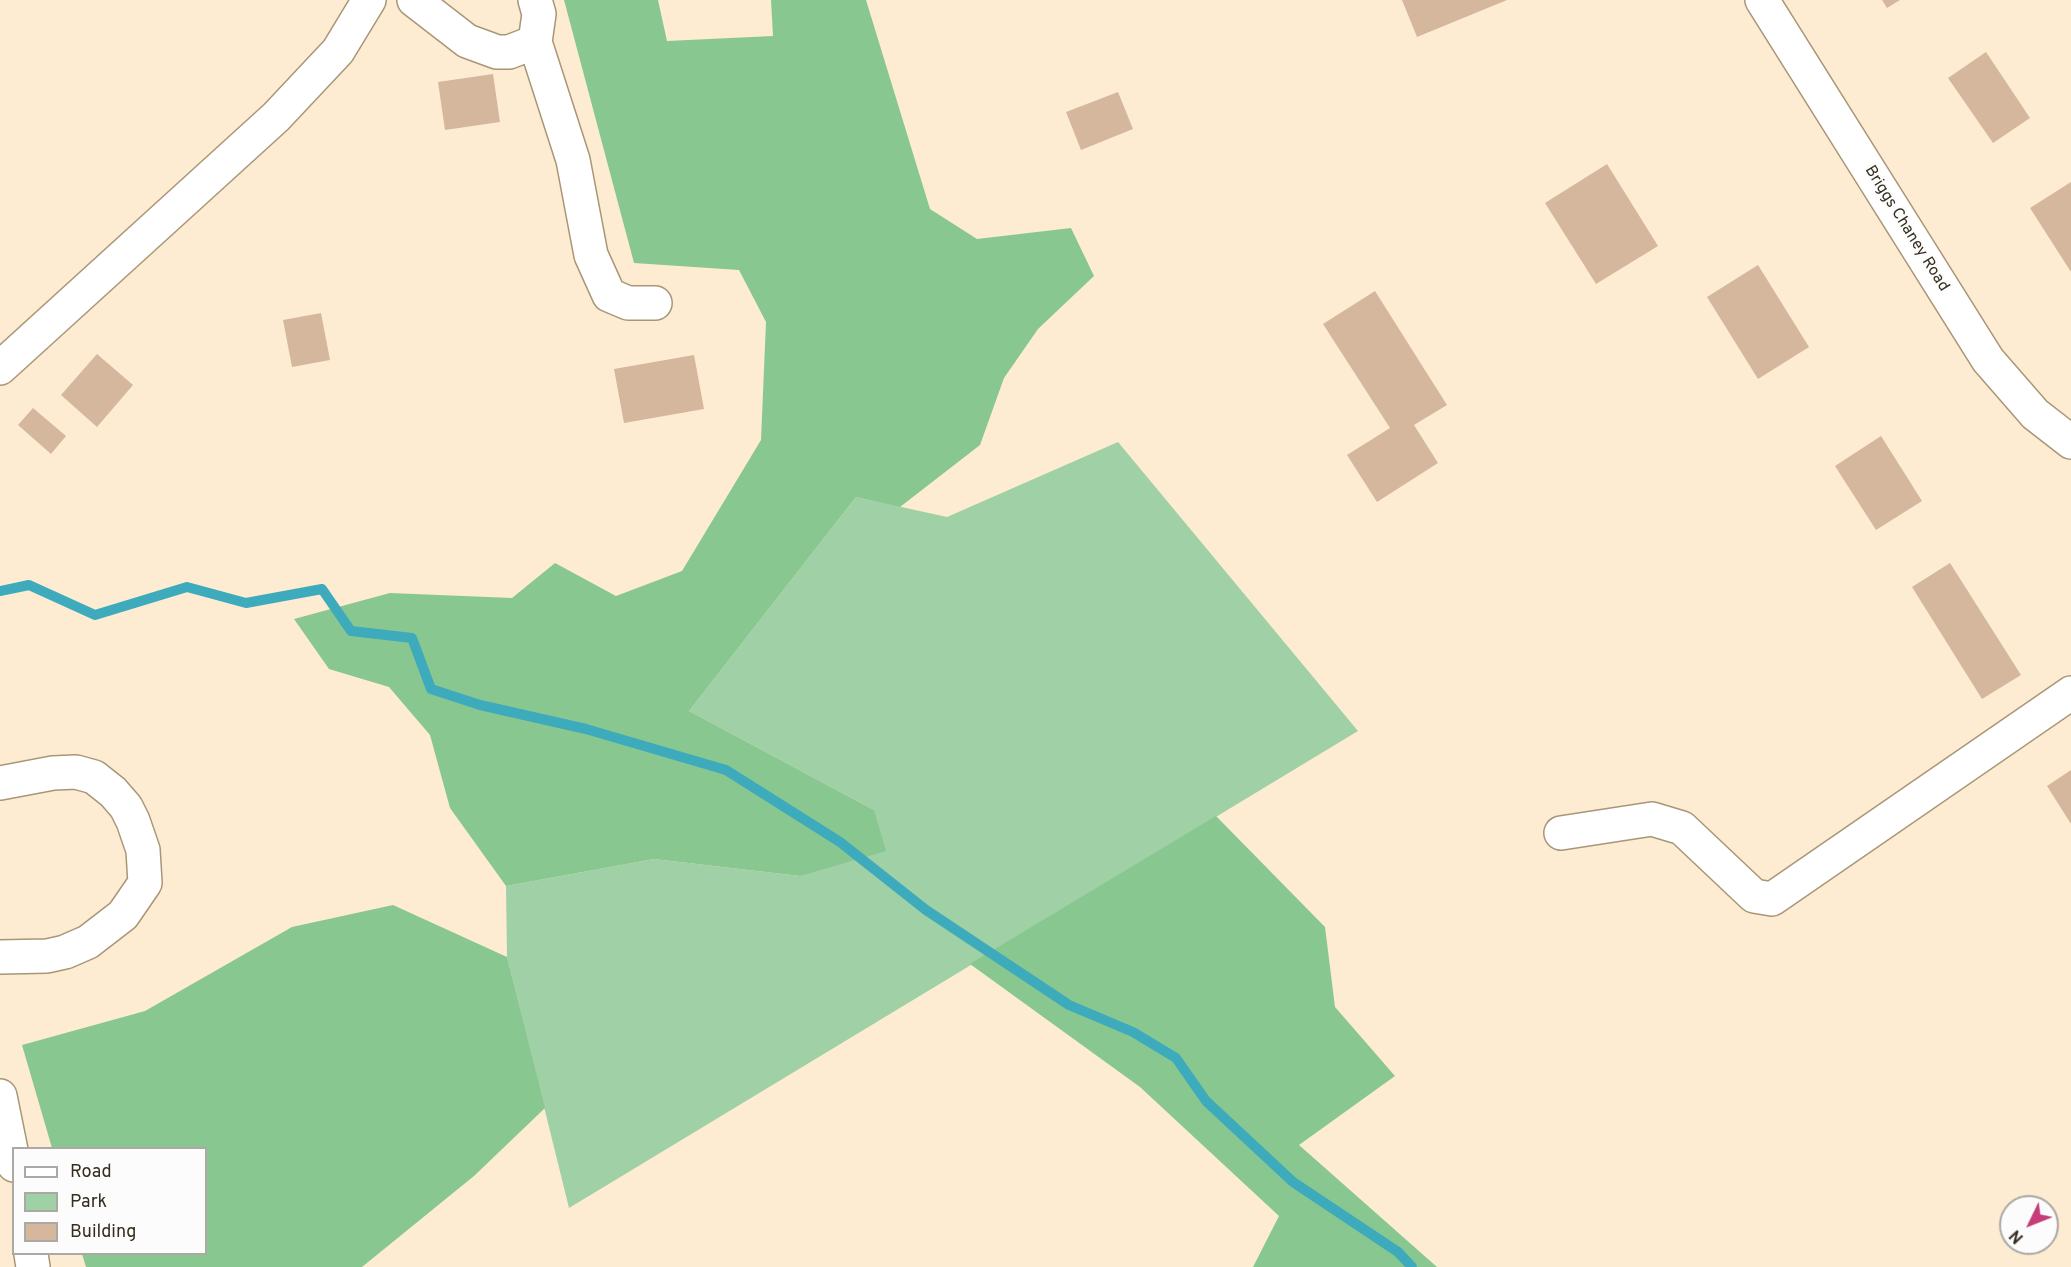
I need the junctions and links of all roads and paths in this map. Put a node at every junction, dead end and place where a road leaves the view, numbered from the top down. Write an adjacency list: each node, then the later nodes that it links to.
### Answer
1 (369, 0): 7 (street)
2 (414, 0): 5 (street)
3 (535, 0): 5 (street)
4 (1762, 0): 8 (street, Briggs Chaney Road)
5 (535, 42): 6 (street)
6 (655, 303)
7 (0, 368)
8 (2071, 442)
9 (2071, 693): 11 (street)
10 (0, 783): 12 (street)
11 (1562, 833)
12 (0, 957)
13 (0, 1096): 14 (street)
14 (12, 1155)

